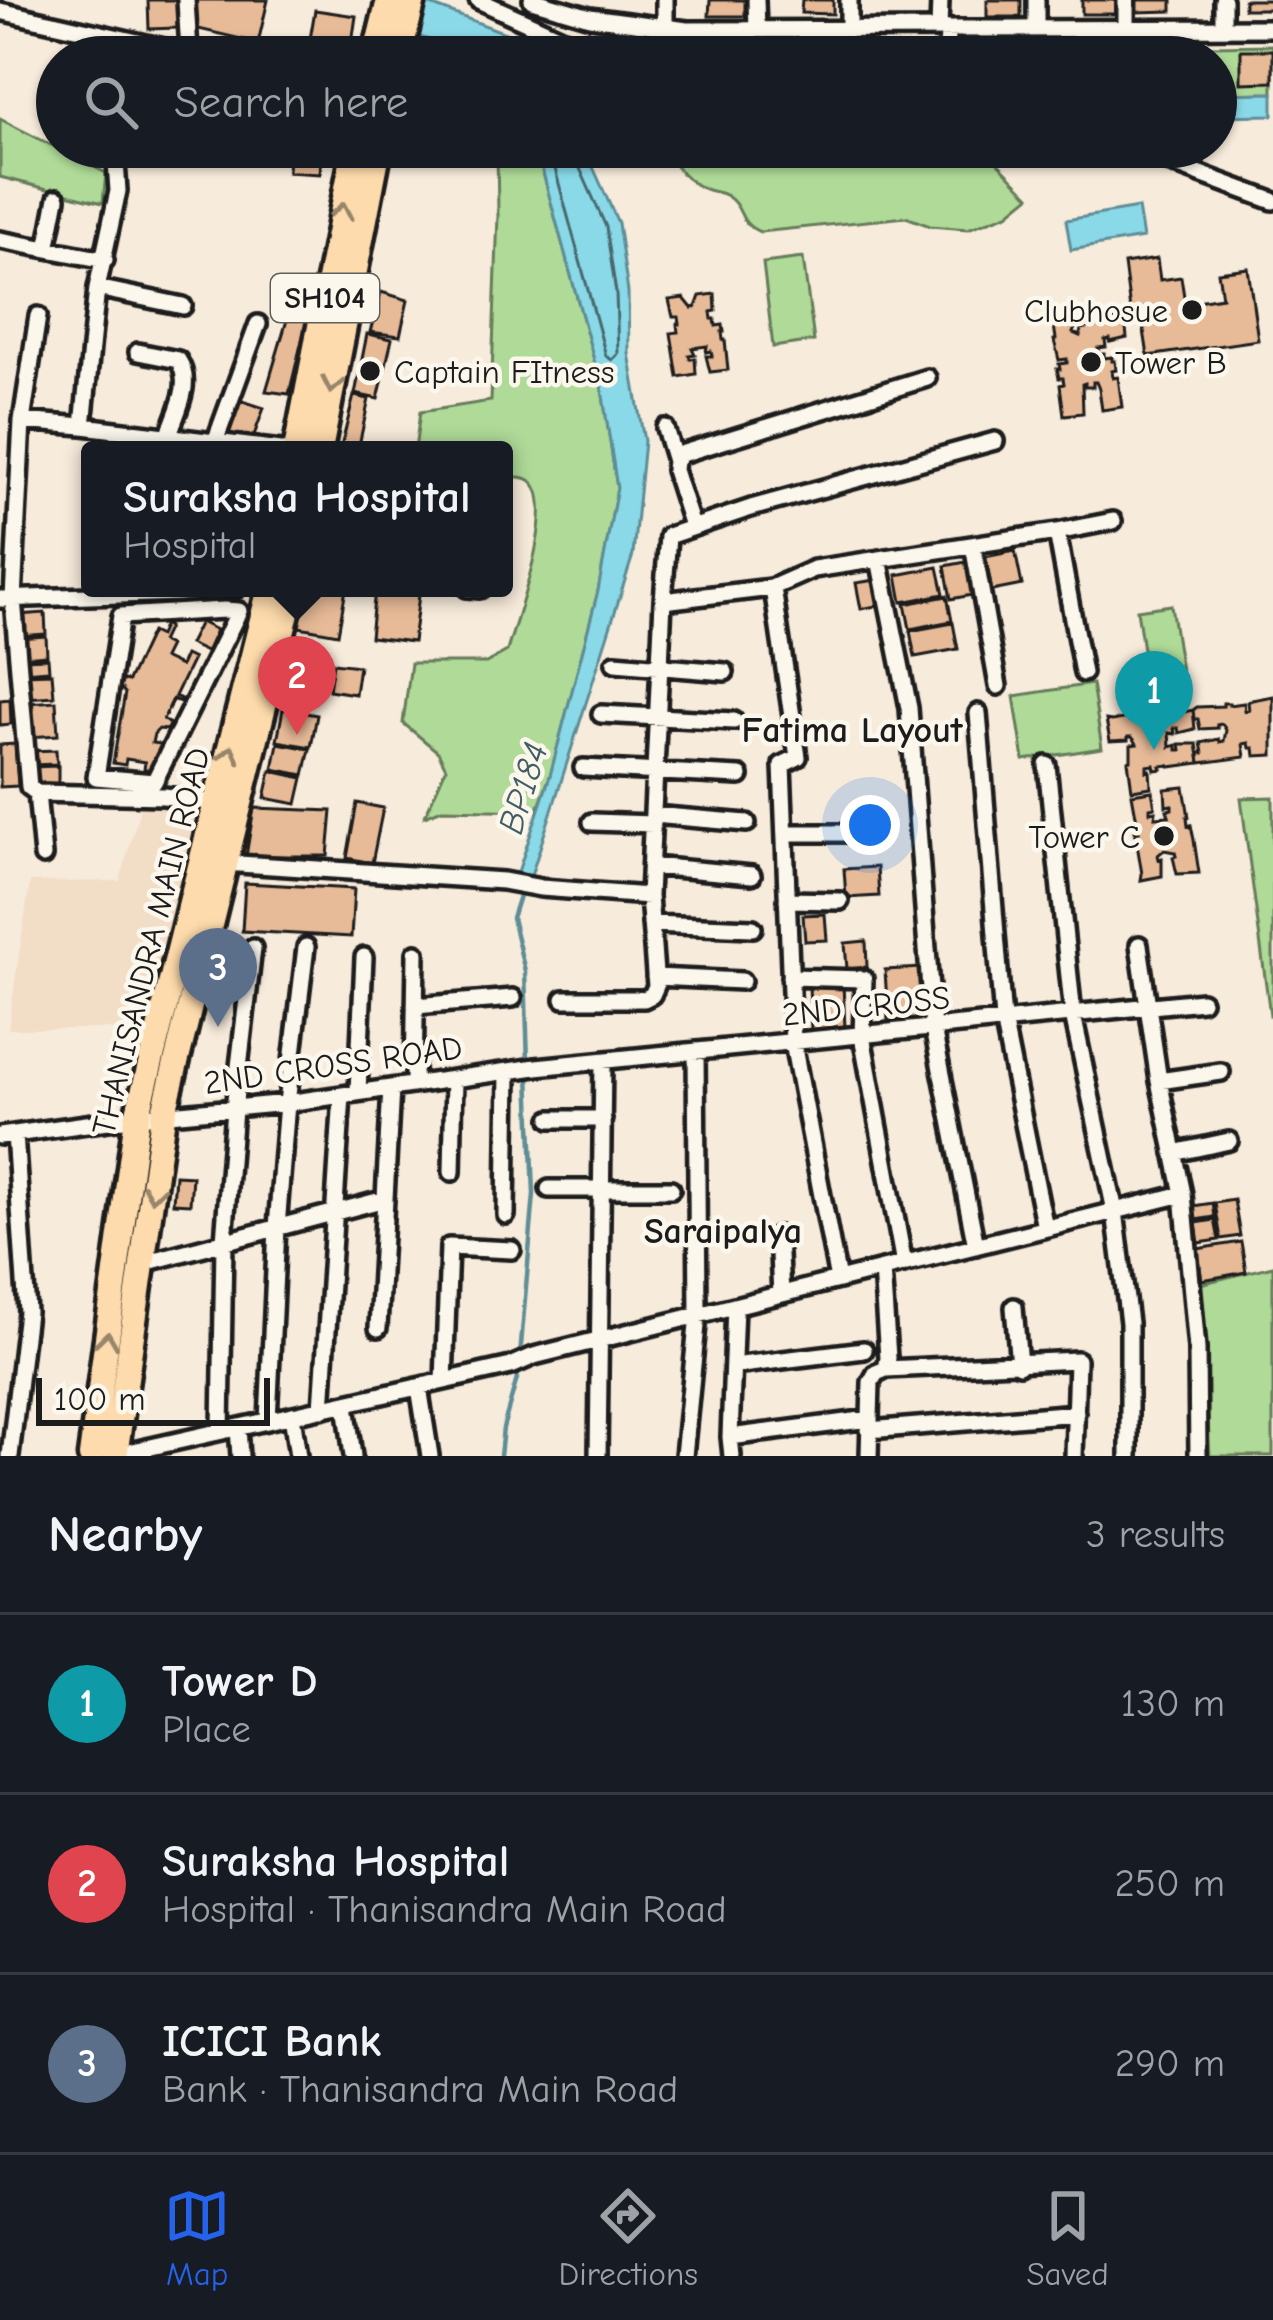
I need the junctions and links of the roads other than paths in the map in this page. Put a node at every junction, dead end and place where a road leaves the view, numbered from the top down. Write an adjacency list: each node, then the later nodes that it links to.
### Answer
1 (186, 0): 25 (street)
2 (413, 0): 14 (main road)
3 (478, 0): 26 (street)
4 (532, 0): 15 (street)
5 (665, 0): 15 (street)
6 (756, 0): 22 (street)
7 (849, 0): 20 (street)
8 (940, 0): 21 (street)
9 (1036, 0): 16 (street)
10 (1126, 0): 17 (street)
11 (1223, 0): 18 (street)
12 (23, 8): 13 (street); 23 (street)
13 (0, 11)
14 (392, 18)
15 (665, 26): 22 (street)
16 (1036, 28): 17 (street); 21 (street)
17 (1126, 28): 18 (street)
18 (1223, 28): 19 (street)
19 (1273, 28)
20 (849, 29): 21 (street); 22 (street)
21 (944, 29): 27 (street)
22 (757, 30)
23 (106, 35): 24 (street)
24 (111, 36)
25 (193, 36)
26 (556, 36)
27 (945, 36)
28 (116, 168): 36 (street)
29 (352, 168): 49 (main road, SH104, one-way to 29)
30 (375, 168): 50 (main road, SH104, one-way to 50)
31 (1184, 168): 33 (street)
32 (57, 198): 35 (street)
33 (1273, 201)
34 (0, 240): 35 (street)
35 (47, 249): 36 (street)
36 (105, 260): 37 (street)
37 (97, 289): 38 (street); 44 (street)
38 (183, 306)
39 (38, 316): 43 (street)
40 (258, 324): 48 (street)
41 (138, 352): 46 (street)
42 (927, 378): 52 (street)
43 (22, 421): 44 (street); 65 (street)
44 (82, 426): 46 (street)
45 (665, 428): 52 (street)
46 (168, 437): 47 (street)
47 (206, 441)
48 (215, 441)
49 (298, 441)
50 (322, 441)
51 (995, 441): 54 (street)
52 (675, 461): 54 (street)
53 (1113, 521): 55 (street)
54 (692, 526): 66 (street)
55 (1057, 532): 56 (street); 73 (street)
56 (973, 545): 57 (street); 74 (street)
57 (880, 559): 58 (street); 114 (street)
58 (772, 588): 66 (street); 88 (street)
59 (81, 595): 65 (street)
60 (130, 597): 69 (street)
61 (177, 597): 68 (street)
62 (230, 597): 67 (street)
63 (269, 597): 84 (main road, THANISANDRA MAIN ROAD, one-way to 63)
64 (291, 597): 91 (main road, THANISANDRA MAIN ROAD)
65 (7, 599): 83 (street)
66 (663, 601): 71 (street)
67 (224, 610): 68 (street); 69 (street)
68 (175, 611): 69 (street)
69 (128, 616)
70 (615, 663): 71 (street)
71 (659, 667): 72 (street); 77 (street)
72 (725, 672)
73 (1083, 673)
74 (998, 686)
75 (979, 713): 113 (street)
76 (601, 714): 77 (street)
77 (657, 718): 78 (street); 81 (street)
78 (734, 721)
79 (1047, 765): 112 (street)
80 (583, 768): 81 (street)
81 (655, 772): 82 (street); 85 (street)
82 (740, 776)
83 (37, 793): 84 (street); 90 (street)
84 (218, 803): 128 (main road, THANISANDRA MAIN ROAD)
85 (653, 820): 86 (street); 87 (street); 92 (street)
86 (592, 822)
87 (747, 823)
88 (784, 833): 89 (street); 95 (street)
89 (857, 833)
90 (43, 856)
91 (224, 863): 94 (street); 128 (main road, THANISANDRA MAIN ROAD)
92 (651, 866): 93 (street); 94 (street)
93 (752, 875)
94 (650, 896): 97 (street)
95 (788, 900): 96 (street); 105 (street)
96 (840, 901)
97 (651, 924): 98 (street); 104 (street)
98 (753, 928)
99 (1139, 945): 111 (street)
100 (306, 947): 126 (street)
101 (254, 948): 127 (street)
102 (416, 953): 110 (street)
103 (364, 957): 125 (street)
104 (655, 976): 106 (street); 108 (street)
105 (790, 977): 115 (street); 116 (street)
106 (742, 981)
107 (514, 998): 110 (street)
108 (564, 999)
109 (1202, 1001): 111 (street, 2ND CROSS)
110 (416, 1006): 123 (street)
111 (1146, 1007): 112 (street, 2ND CROSS); 122 (street)
112 (1073, 1015): 113 (street, 2ND CROSS); 142 (street)
113 (1003, 1020): 114 (street, 2ND CROSS); 146 (street)
114 (932, 1030): 115 (street, 2ND CROSS); 149 (street)
115 (862, 1036): 116 (street, 2ND CROSS); 152 (street)
116 (793, 1043): 117 (street, 2ND CROSS); 154 (street)
117 (697, 1052): 118 (street, 2ND CROSS); 158 (street)
118 (603, 1061): 119 (street, 2ND CROSS); 130 (street)
119 (522, 1069): 121 (street, 2ND CROSS ROAD); 144 (street)
120 (1221, 1072): 122 (street)
121 (454, 1078): 123 (street, 2ND CROSS ROAD); 134 (street)
122 (1159, 1081): 133 (street)
123 (414, 1084): 124 (street, 2ND CROSS ROAD)
124 (391, 1088): 125 (street, 2ND CROSS ROAD); 139 (street)
125 (350, 1094): 126 (street, 2ND CROSS ROAD); 143 (street)
126 (287, 1103): 127 (street, 2ND CROSS ROAD); 145 (street)
127 (234, 1109): 128 (street, 2ND CROSS ROAD); 148 (street)
128 (150, 1117): 131 (street, 2ND CROSS ROAD); 151 (main road, THANISANDRA MAIN ROAD, one-way to 151); 176 (main road, THANISANDRA MAIN ROAD, one-way to 128)
129 (551, 1119): 130 (street)
130 (603, 1119): 135 (street)
131 (8, 1135): 140 (street)
132 (1229, 1141): 133 (street)
133 (1174, 1153): 138 (street)
134 (452, 1172)
135 (602, 1188): 136 (street); 137 (street); 160 (street)
136 (549, 1189)
137 (671, 1189)
138 (1183, 1193): 142 (street); 188 (street)
139 (385, 1199): 143 (street); 159 (street)
140 (19, 1203): 141 (street); 175 (street)
141 (0, 1205)
142 (1115, 1211): 146 (street); 187 (street)
143 (333, 1213): 145 (street); 168 (street)
144 (506, 1215)
145 (277, 1227): 148 (street); 171 (street)
146 (1045, 1228): 149 (street)
147 (778, 1235): 155 (street)
148 (224, 1241): 151 (street); 173 (street)
149 (976, 1246): 152 (street)
150 (512, 1250): 165 (street)
151 (144, 1263): 177 (main road, THANISANDRA MAIN ROAD)
152 (904, 1264): 153 (street)
153 (882, 1269): 154 (street); 164 (street)
154 (838, 1280): 155 (street)
155 (781, 1294): 156 (street)
156 (735, 1306): 158 (street); 163 (street)
157 (1014, 1307): 162 (street)
158 (698, 1315): 160 (street); 183 (street)
159 (378, 1328)
160 (601, 1340): 165 (street); 182 (street)
161 (864, 1350): 163 (street)
162 (1018, 1365): 164 (street); 169 (street)
163 (733, 1366): 174 (street)
164 (886, 1369): 172 (street)
165 (444, 1382): 166 (street)
166 (419, 1387): 167 (street); 181 (street)
167 (346, 1403): 168 (street); 180 (street)
168 (322, 1409): 170 (street)
169 (1076, 1413): 172 (street); 186 (street)
170 (292, 1415): 171 (street); 179 (street)
171 (268, 1421): 173 (street)
172 (869, 1425): 174 (street); 185 (street)
173 (230, 1430): 177 (street); 178 (street)
174 (730, 1437): 184 (street)
175 (10, 1456)
176 (92, 1456)
177 (113, 1456)
178 (240, 1456)
179 (298, 1456)
180 (352, 1456)
181 (430, 1456)
182 (598, 1456)
183 (684, 1456)
184 (732, 1456)
185 (869, 1456)
186 (1074, 1456)
187 (1129, 1456)
188 (1198, 1456)

